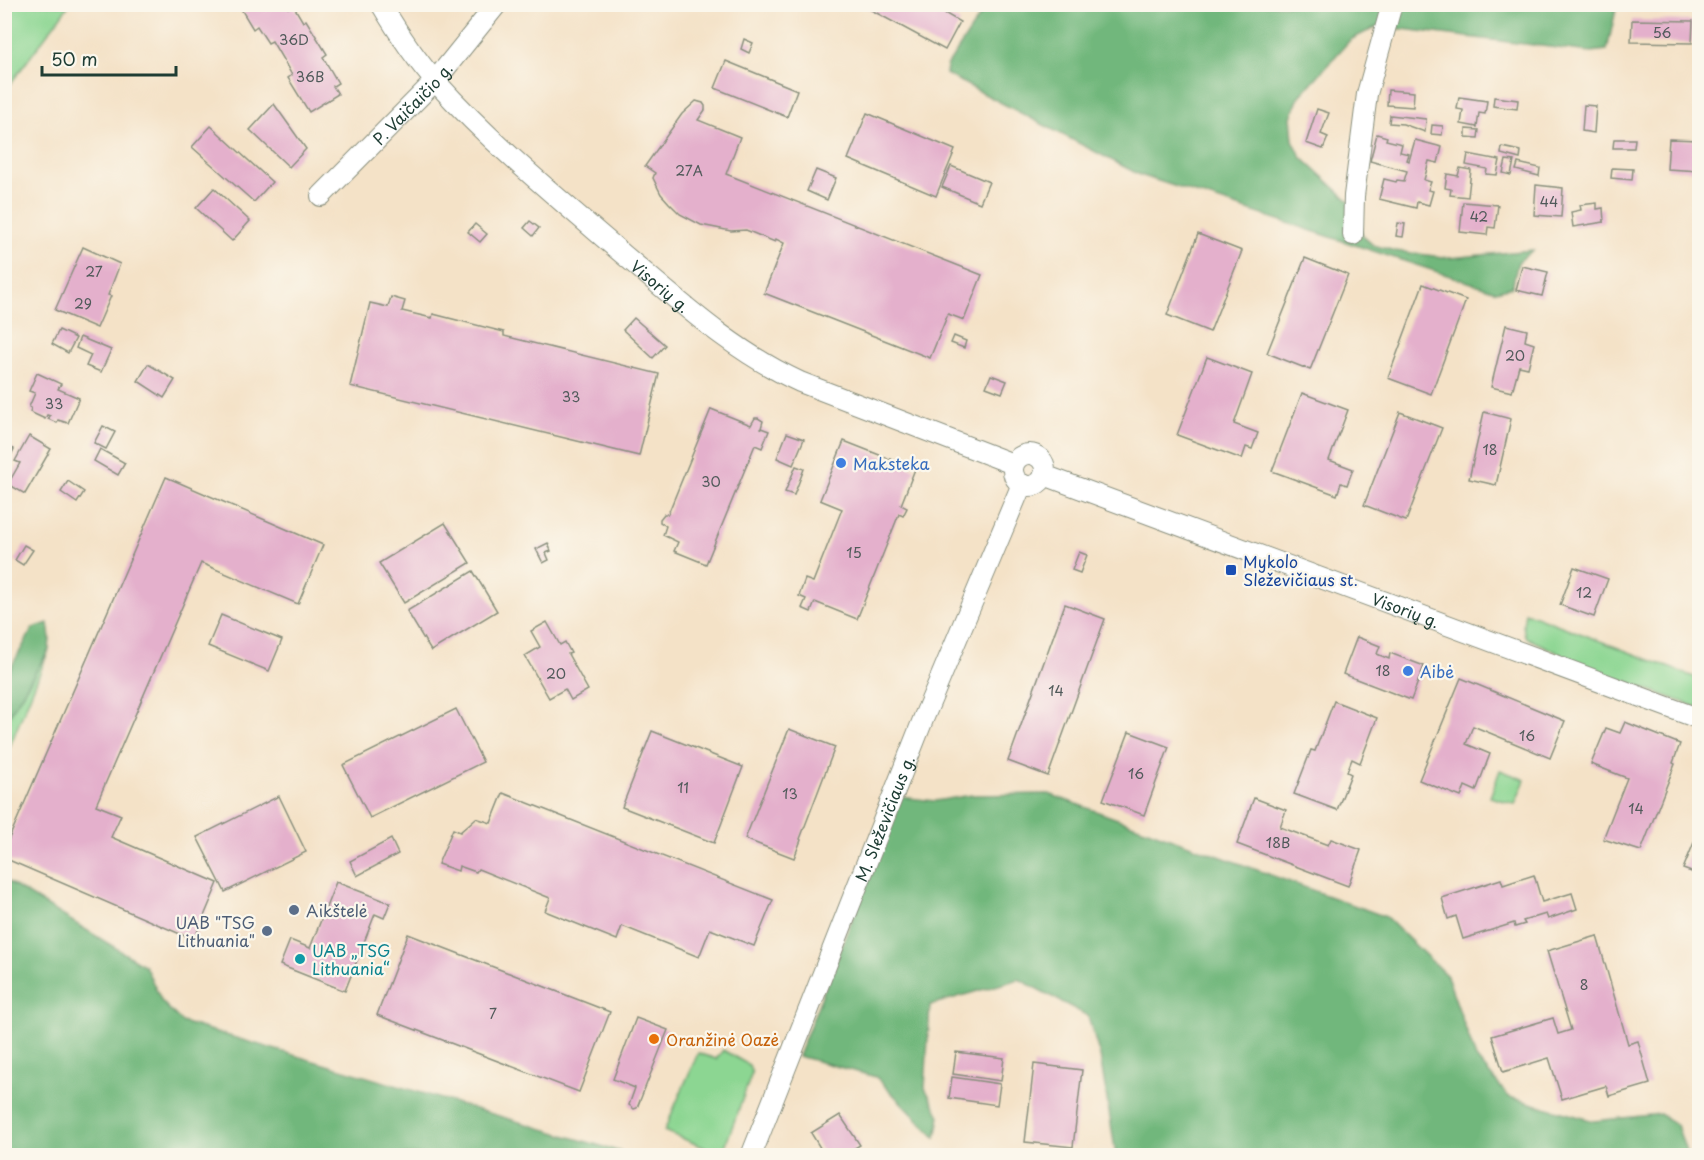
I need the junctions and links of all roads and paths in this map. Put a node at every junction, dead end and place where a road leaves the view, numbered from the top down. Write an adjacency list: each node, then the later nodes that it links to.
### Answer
1 (381, 4): 4 (street, Visorių g.)
2 (497, 4): 4 (street, P. Vaičaičio g.)
3 (1392, 4): 6 (street)
4 (435, 81): 5 (street, P. Vaičaičio g.); 7 (street, Visorių g.)
5 (321, 196)
6 (1353, 235)
7 (1013, 464): 8 (street); 9 (street)
8 (1044, 475): 9 (street); 10 (street, Visorių g.)
9 (1022, 484): 11 (street, M. Sleževičiaus g.)
10 (1700, 719)
11 (752, 1155)

